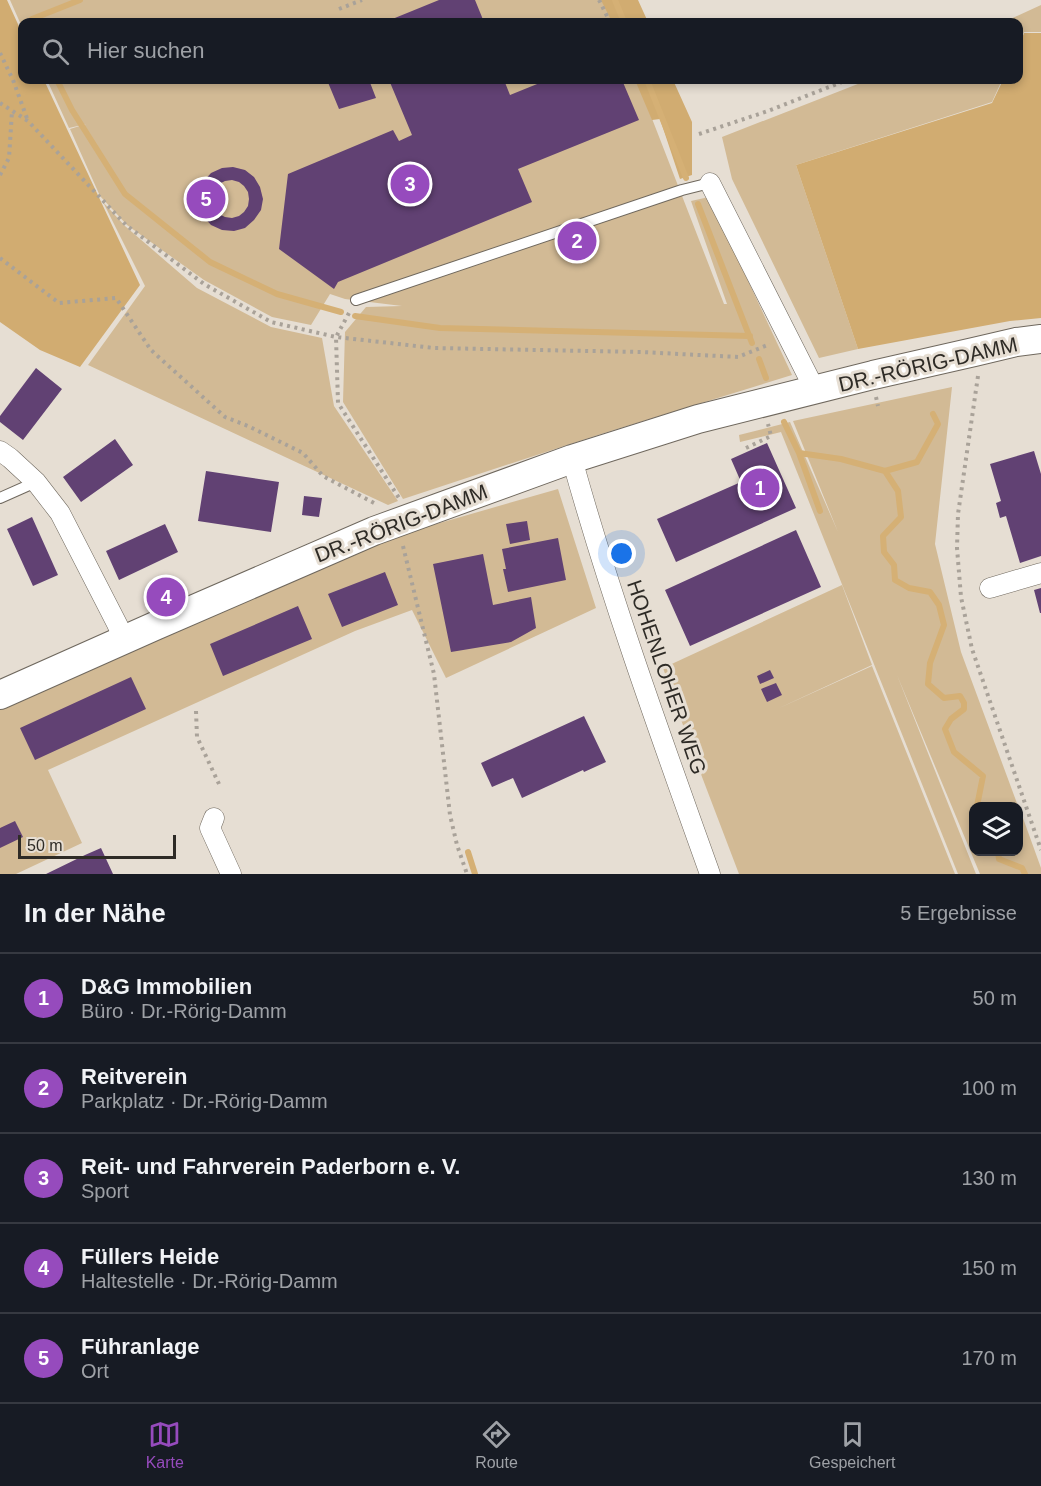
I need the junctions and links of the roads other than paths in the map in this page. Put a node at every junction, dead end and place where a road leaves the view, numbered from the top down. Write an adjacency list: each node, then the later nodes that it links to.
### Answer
1 (710, 183): 2 (lane); 4 (street, DR.-RÖRIG-DAMM)
2 (356, 300)
3 (1041, 339): 4 (street, DR.-RÖRIG-DAMM)
4 (815, 390): 6 (street, DR.-RÖRIG-DAMM)
5 (0, 451): 7 (street)
6 (572, 459): 11 (street, DR.-RÖRIG-DAMM); 15 (street, HOHENLOHER WEG)
7 (36, 482): 8 (lane); 11 (street)
8 (0, 498)
9 (1041, 573): 10 (street)
10 (990, 588)
11 (124, 639): 12 (street, DR.-RÖRIG-DAMM)
12 (0, 695)
13 (214, 818): 14 (street)
14 (231, 874)
15 (710, 874)

